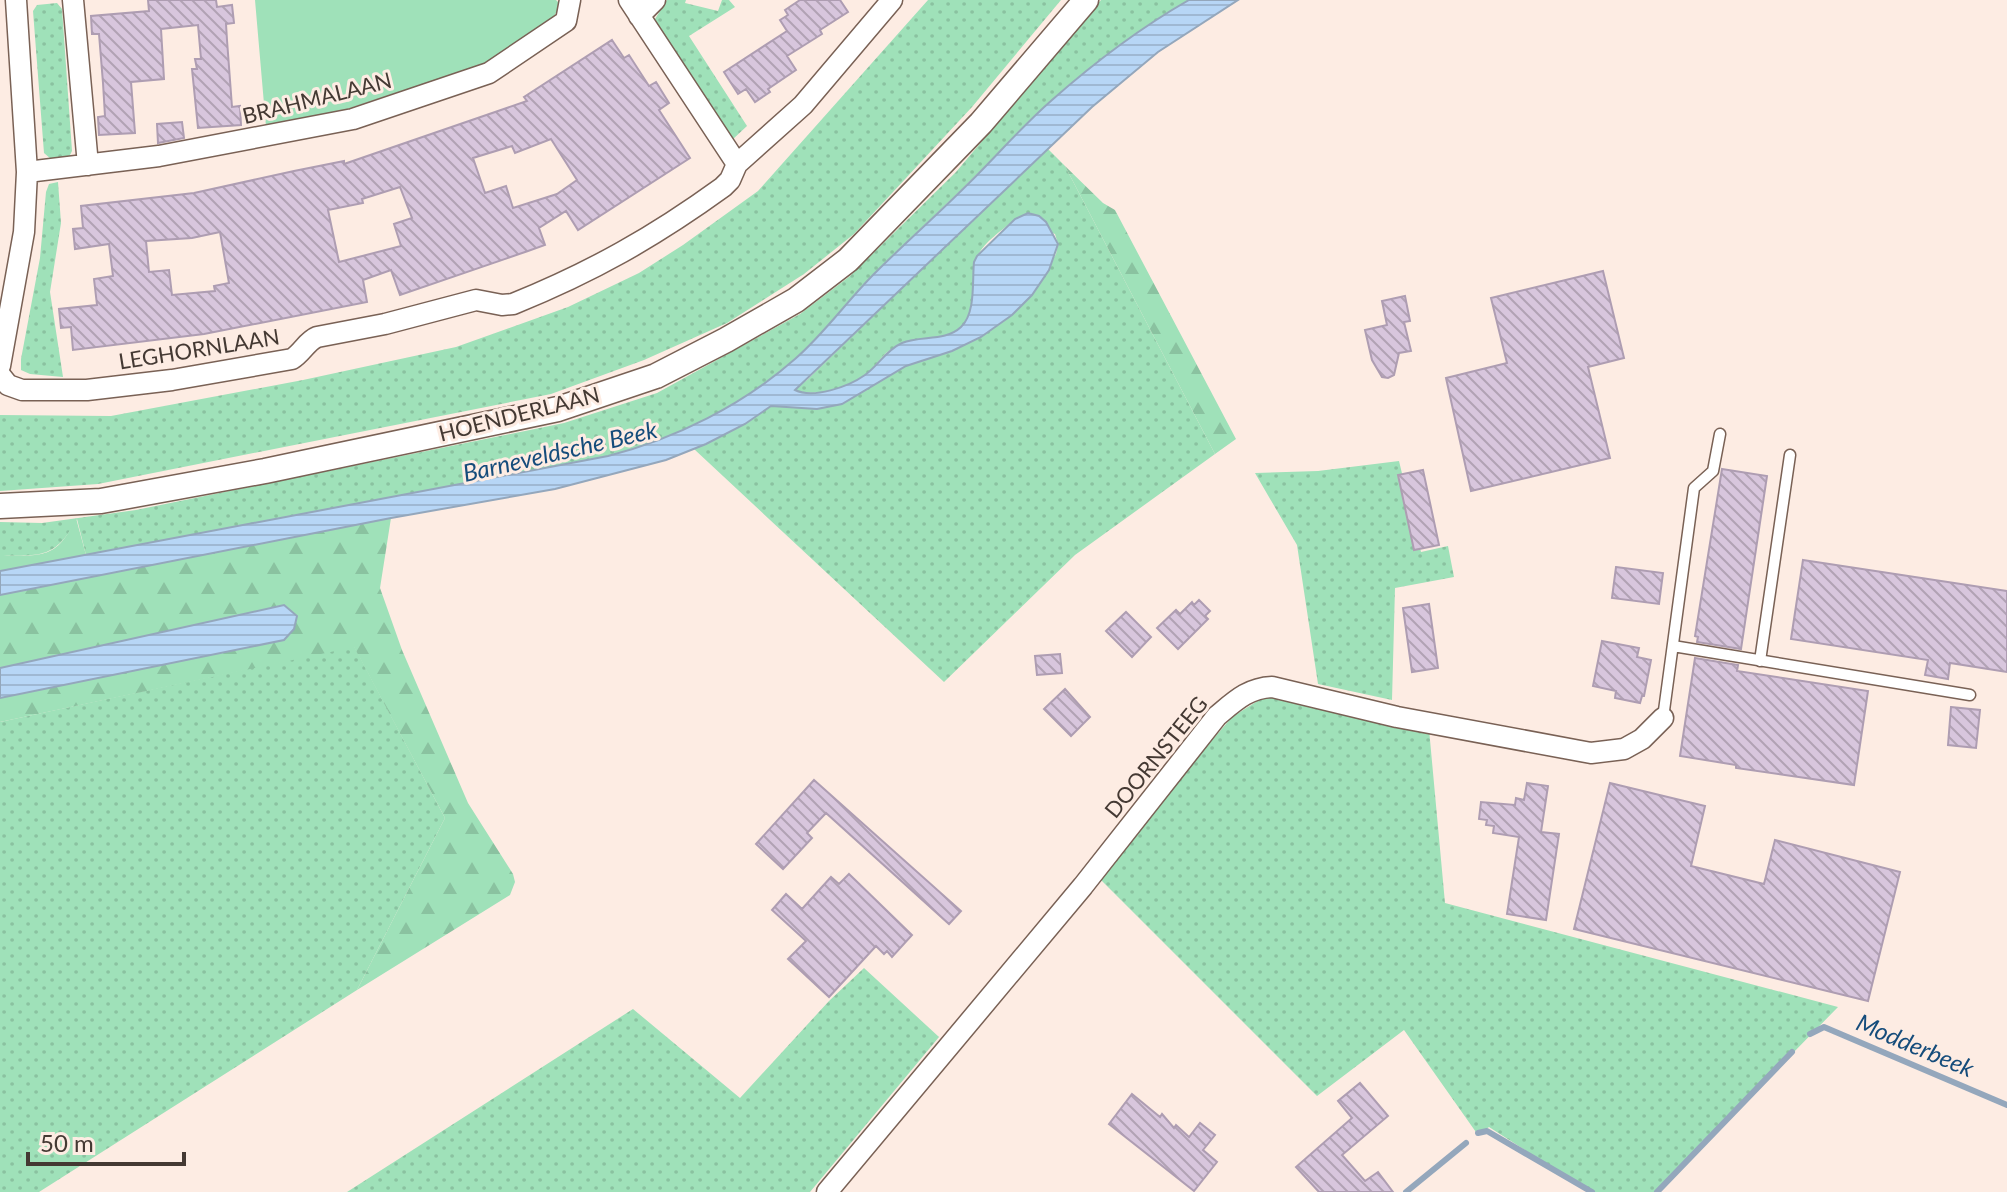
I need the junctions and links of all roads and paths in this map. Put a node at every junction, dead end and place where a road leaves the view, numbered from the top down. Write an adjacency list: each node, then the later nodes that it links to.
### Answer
1 (16, 0): 10 (street)
2 (73, 0): 9 (street)
3 (570, 0): 9 (street, BRAHMALAAN)
4 (655, 0): 7 (street)
5 (892, 0): 8 (street, LEGHORNLAAN)
6 (1086, 0): 15 (street, HOENDERLAAN)
7 (634, 8): 8 (street)
8 (737, 164): 12 (street, LEGHORNLAAN)
9 (88, 165): 10 (street, BRAHMALAAN)
10 (27, 172): 11 (street)
11 (0, 366)
12 (0, 375)
13 (1720, 434): 16 (lane)
14 (1790, 455): 17 (lane)
15 (0, 506)
16 (1673, 646): 17 (lane); 19 (lane)
17 (1760, 661): 18 (lane)
18 (1970, 695)
19 (1663, 718): 20 (street, DOORNSTEEG)
20 (827, 1192)

